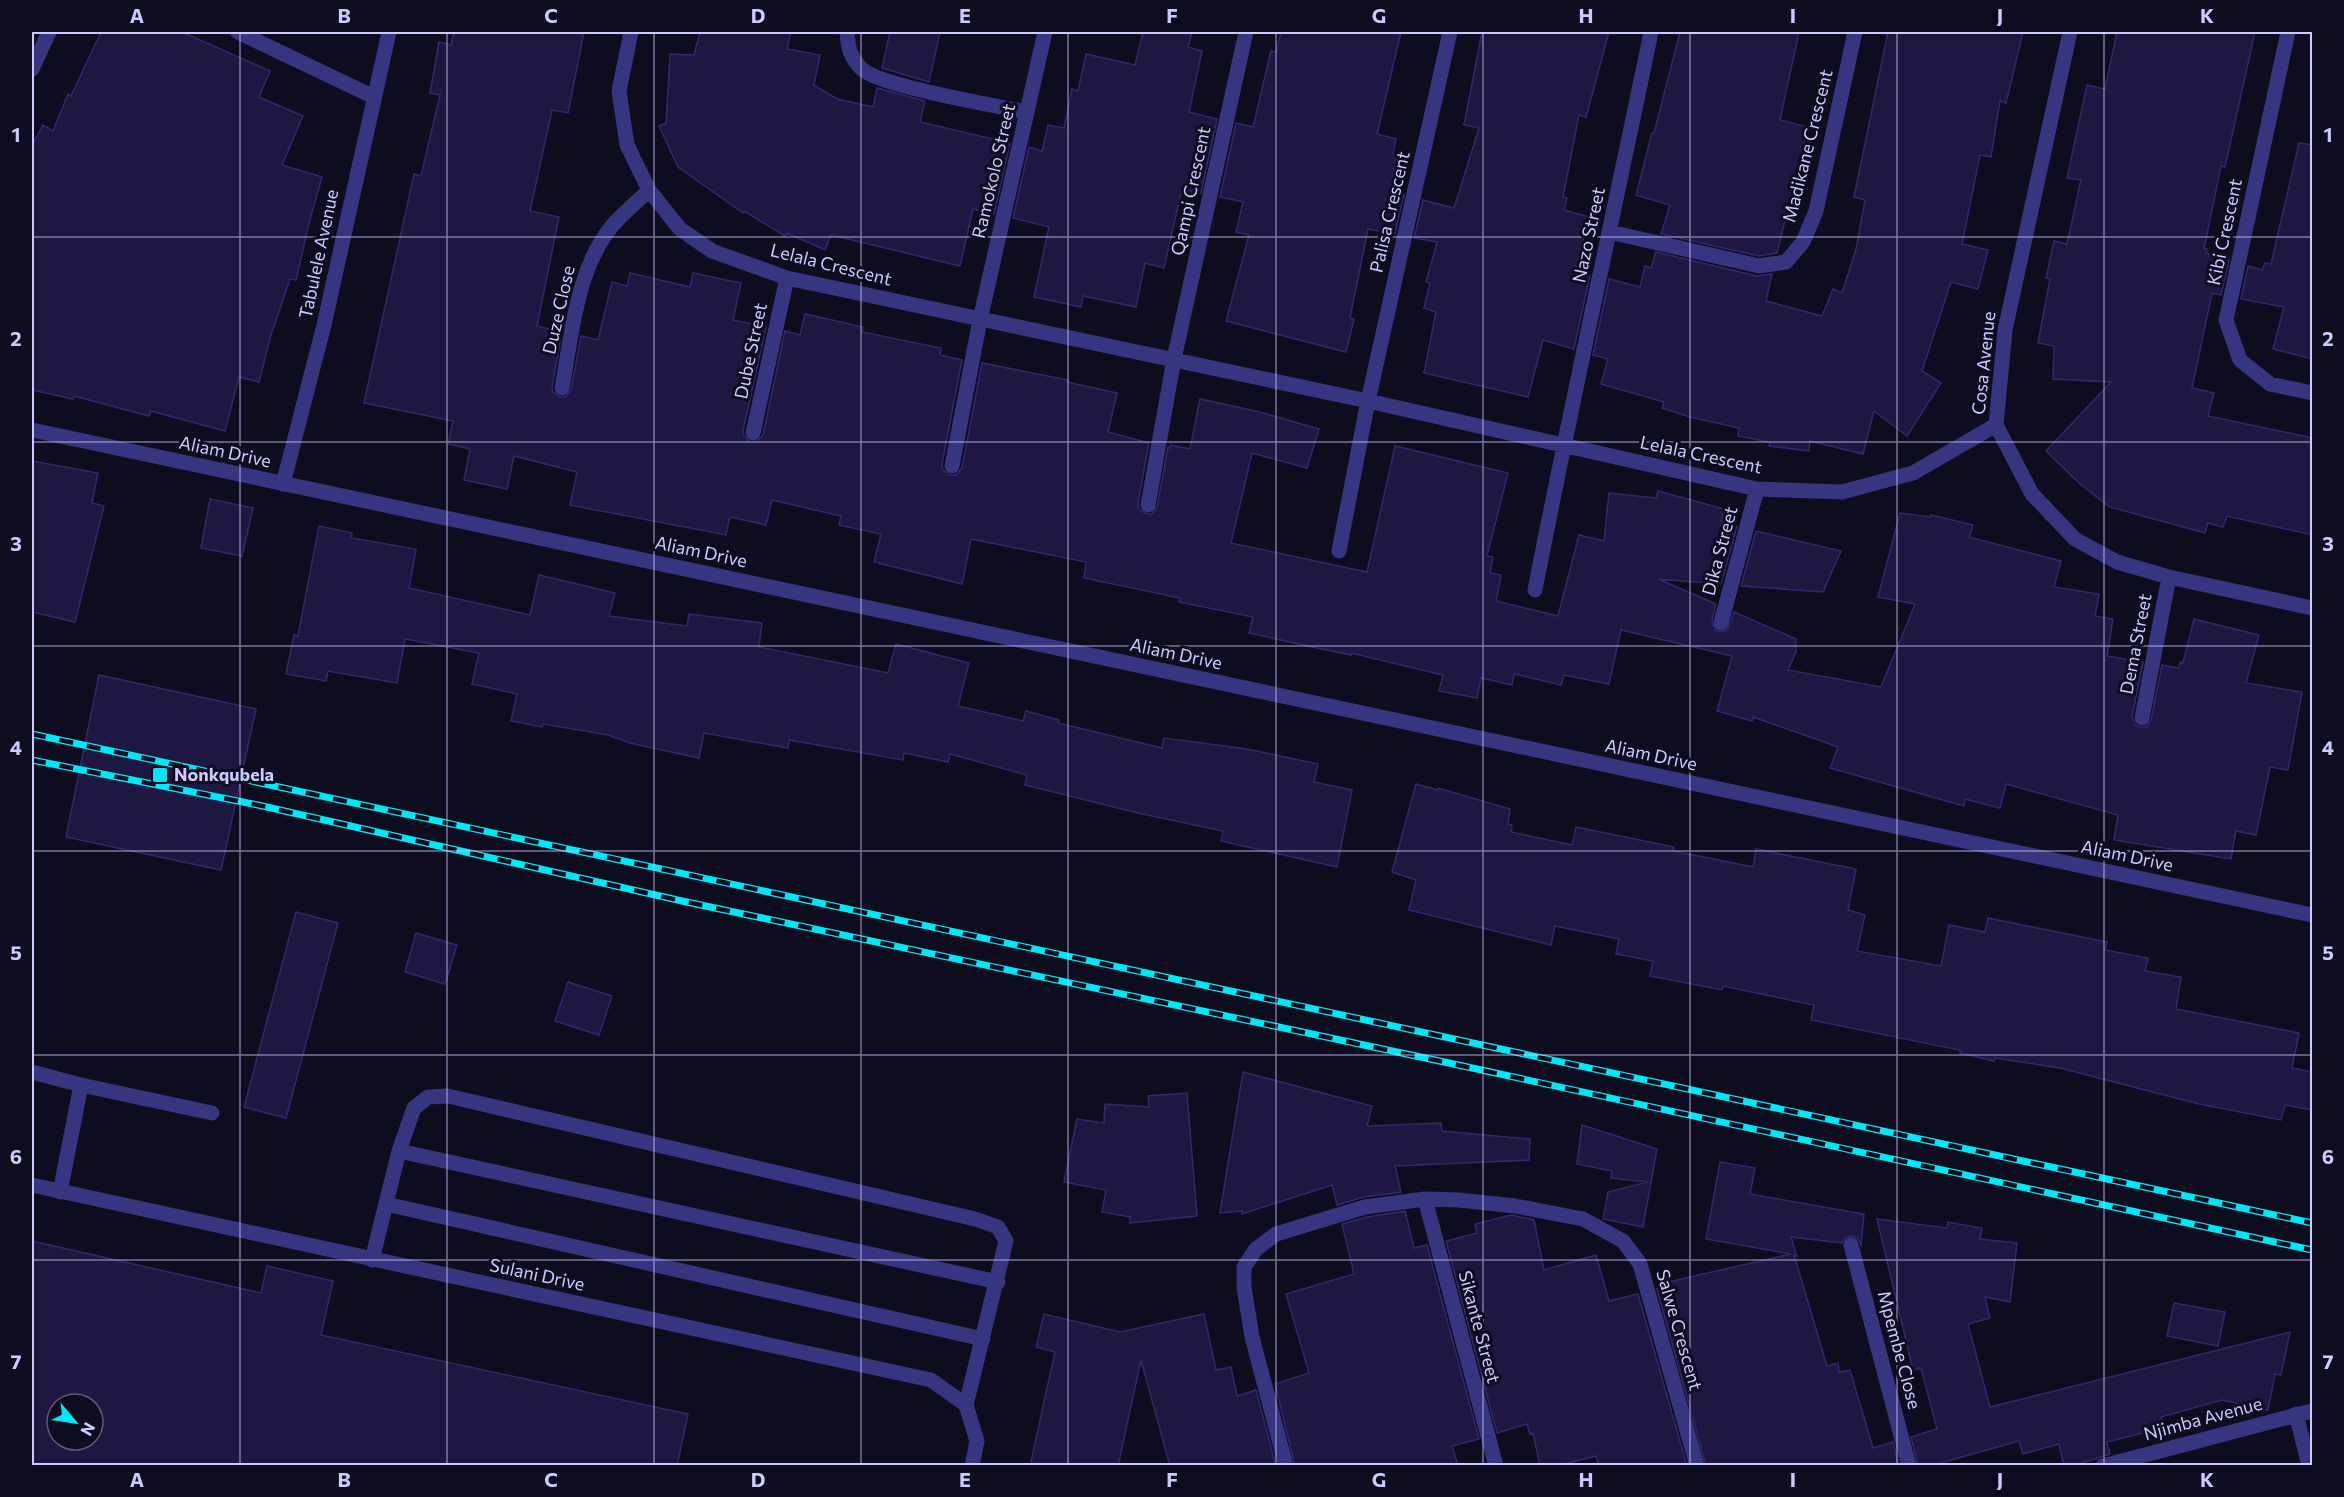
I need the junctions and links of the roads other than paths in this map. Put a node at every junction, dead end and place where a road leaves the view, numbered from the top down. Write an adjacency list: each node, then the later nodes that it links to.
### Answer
1 (49, 32): 13 (street)
2 (238, 32): 14 (street)
3 (389, 32): 14 (street, Tabulele Avenue)
4 (631, 32): 16 (street, Lelala Crescent)
5 (847, 32): 15 (street)
6 (1045, 32): 15 (street, Ramokolo Street)
7 (1246, 32): 20 (street, Qampi Crescent)
8 (1450, 32): 23 (street, Palisa Crescent)
9 (1651, 32): 17 (street, Nazo Street)
10 (1855, 32): 17 (street, Madikane Crescent)
11 (2070, 32): 24 (street, Cosa Avenue)
12 (2288, 32): 22 (street, Kibi Crescent)
13 (32, 69)
14 (374, 96): 29 (street, Tabulele Avenue)
15 (1027, 112): 19 (street, Ramokolo Street)
16 (649, 190): 18 (street, Lelala Crescent); 21 (street, Duze Close)
17 (1610, 232): 27 (street, Nazo Street)
18 (787, 278): 19 (street, Lelala Crescent); 26 (street, Dube Street)
19 (980, 320): 20 (street, Lelala Crescent); 28 (street)
20 (1174, 359): 23 (street, Lelala Crescent); 31 (street)
21 (562, 388)
22 (2313, 393)
23 (1368, 401): 27 (street, Lelala Crescent); 32 (street)
24 (1996, 425): 30 (street, Lelala Crescent); 33 (street, Cosa Avenue)
25 (32, 430): 29 (street, Aliam Drive)
26 (753, 433)
27 (1563, 445): 30 (street, Lelala Crescent); 34 (street)
28 (952, 466)
29 (283, 484): 38 (street, Aliam Drive)
30 (1756, 489): 36 (street, Dika Street)
31 (1148, 505)
32 (1339, 551)
33 (2169, 577): 35 (street, Cosa Avenue); 37 (street, Dema Street)
34 (1535, 590)
35 (2313, 608)
36 (1720, 623)
37 (2142, 718)
38 (2313, 915)
39 (32, 1072): 40 (street)
40 (81, 1085): 41 (street); 44 (street)
41 (212, 1113)
42 (399, 1151): 46 (street); 49 (street); 49 (street)
43 (32, 1185): 44 (street, Sulani Drive)
44 (60, 1192): 48 (street, Sulani Drive)
45 (1425, 1199): 56 (street, Salwe Crescent); 57 (street, Sikante Street); 58 (street, Salwe Crescent)
46 (386, 1204): 48 (street); 50 (street)
47 (1851, 1245): 59 (street, Mpembe Close)
48 (372, 1260): 51 (street, Sulani Drive)
49 (998, 1282): 50 (street)
50 (983, 1340): 51 (street)
51 (966, 1405): 55 (street)
52 (2313, 1411): 53 (street, Njimba Avenue)
53 (2296, 1414): 54 (street, Njimba Avenue); 60 (street)
54 (2106, 1465)
55 (972, 1466)
56 (1286, 1466)
57 (1496, 1466)
58 (1697, 1466)
59 (1909, 1466)
60 (2309, 1466)

